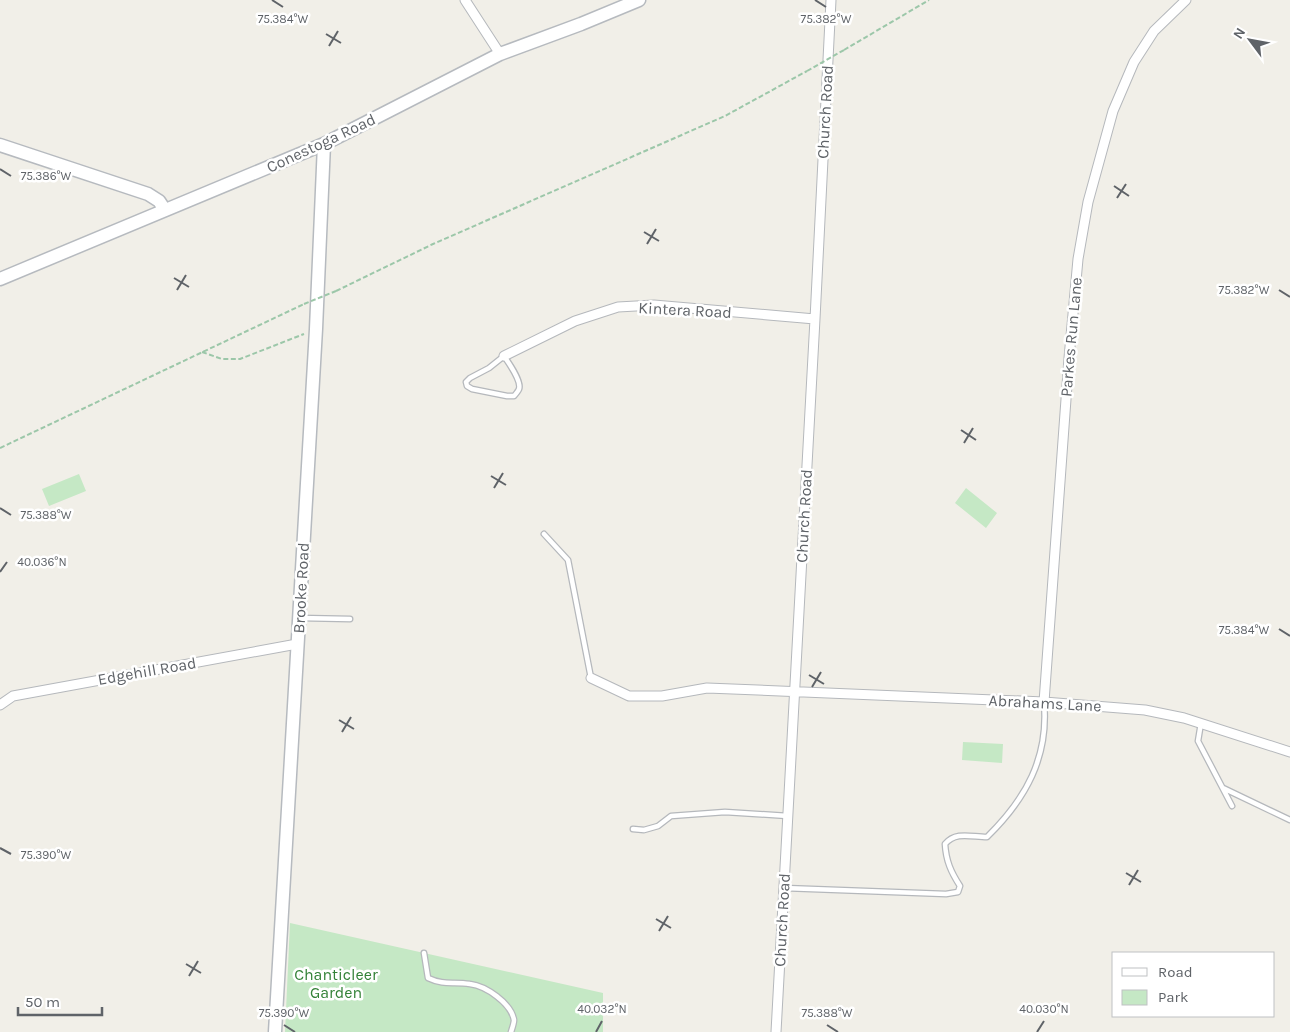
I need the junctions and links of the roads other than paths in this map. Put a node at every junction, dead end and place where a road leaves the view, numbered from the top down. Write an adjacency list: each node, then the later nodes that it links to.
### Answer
1 (465, 0): 5 (street)
2 (639, 0): 5 (main road, Conestoga Road)
3 (831, 0): 10 (street, Church Road)
4 (1186, 0): 18 (street, Parkes Run Lane)
5 (500, 54): 6 (main road, Conestoga Road)
6 (324, 144): 8 (main road, Conestoga Road); 13 (main road, Brooke Road)
7 (0, 145): 8 (main road)
8 (165, 210): 9 (main road, Conestoga Road)
9 (0, 279)
10 (815, 319): 11 (street, Kintera Road); 17 (street, Church Road)
11 (504, 356): 11 (lane)
12 (544, 534): 16 (lane)
13 (299, 618): 14 (lane); 15 (main road, Brooke Road)
14 (350, 620)
15 (297, 644): 19 (street, Edgehill Road); 29 (main road, Brooke Road)
16 (591, 678): 17 (street, Abrahams Lane)
17 (794, 691): 18 (street, Abrahams Lane); 24 (street, Church Road)
18 (1044, 702): 20 (street, Abrahams Lane); 27 (lane)
19 (0, 705)
20 (1202, 723): 21 (street, Abrahams Lane); 22 (lane)
21 (1290, 752)
22 (1223, 788): 23 (lane); 25 (lane)
23 (1232, 806)
24 (788, 816): 26 (lane); 27 (street, Church Road)
25 (1290, 820)
26 (633, 829)
27 (784, 888): 31 (street, Church Road)
28 (424, 953): 30 (lane)
29 (275, 1032)
30 (512, 1032)
31 (776, 1032)

